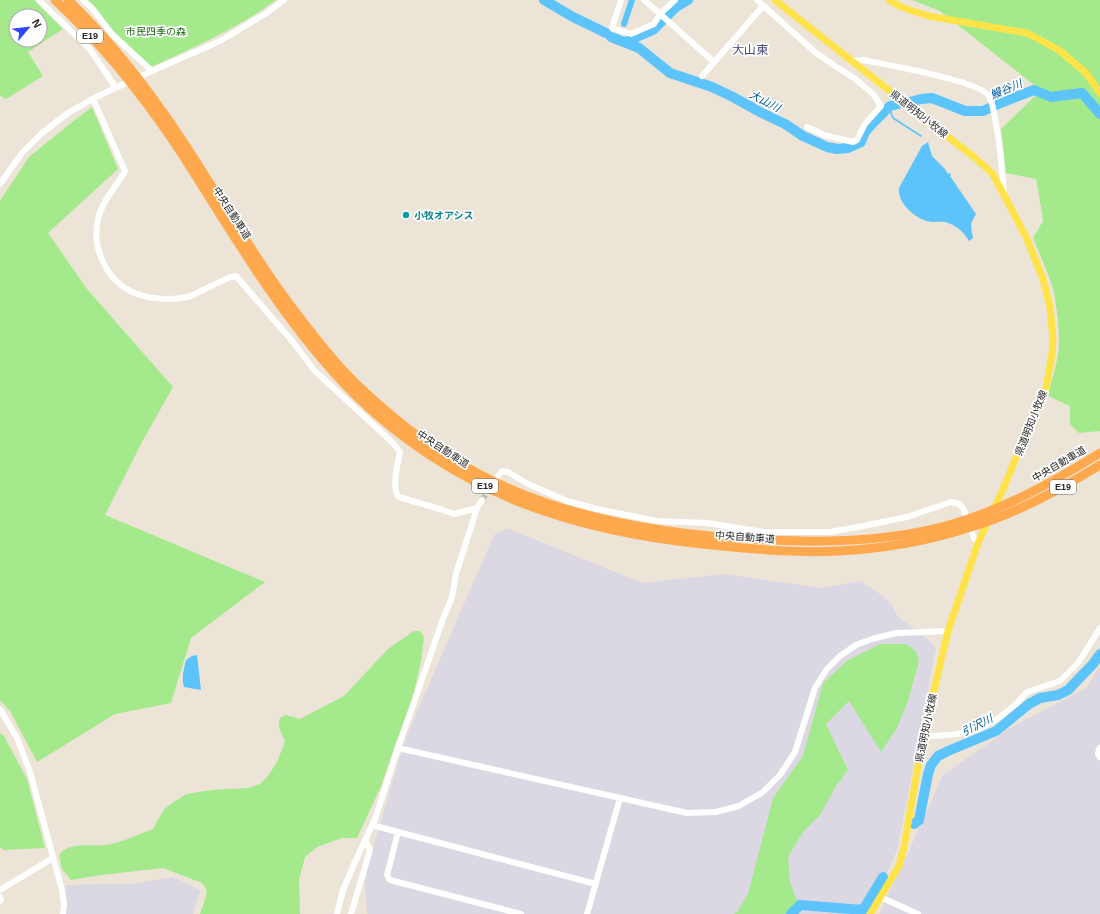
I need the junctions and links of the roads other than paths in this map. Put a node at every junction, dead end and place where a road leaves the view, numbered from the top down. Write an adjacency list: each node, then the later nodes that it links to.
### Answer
1 (39, 0): 20 (street)
2 (55, 0): 27 (highway, 中央自動車道 / E19)
3 (68, 0): 26 (highway, 中央自動車道 / E19)
4 (83, 0): 16 (street)
5 (284, 0): 16 (street)
6 (621, 0): 13 (street)
7 (644, 0): 13 (street)
8 (674, 0): 13 (street)
9 (757, 0): 12 (street)
10 (775, 0): 14 (main road, 県道明知小牧線)
11 (889, 0): 21 (main road)
12 (764, 6): 15 (street); 23 (street)
13 (661, 15): 15 (street)
14 (852, 61): 25 (main road, 県道明知小牧線); 25 (street)
15 (714, 62): 18 (street)
16 (152, 71): 17 (street)
17 (144, 75)
18 (702, 76)
19 (124, 84): 20 (street)
20 (116, 88): 22 (street)
21 (1100, 93)
22 (93, 99): 24 (street); 30 (street)
23 (807, 127)
24 (0, 184)
25 (1004, 195): 31 (main road, 県道明知小牧線)
26 (1100, 453)
27 (1100, 465)
28 (500, 474): 31 (street)
29 (482, 500): 30 (street)
30 (477, 508): 36 (street)
31 (978, 543): 33 (main road, 県道明知小牧線)
32 (1100, 628): 35 (street)
33 (948, 632): 35 (main road, 県道明知小牧線); 39 (street)
34 (0, 709): 43 (street)
35 (923, 737): 47 (main road, 県道明知小牧線)
36 (398, 748): 39 (street); 40 (street)
37 (1100, 748): 38 (street)
38 (1100, 757)
39 (620, 798): 44 (street)
40 (372, 825): 41 (street); 42 (street)
41 (398, 832): 44 (street); 52 (street)
42 (365, 840): 50 (street); 51 (street)
43 (53, 858): 45 (street); 49 (street)
44 (596, 884): 53 (street)
45 (0, 890)
46 (0, 897): 48 (street)
47 (880, 897): 54 (main road, 県道明知小牧線); 55 (street)
48 (0, 901)
49 (63, 914)
50 (337, 914)
51 (351, 914)
52 (521, 914)
53 (587, 914)
54 (870, 914)
55 (918, 914)

